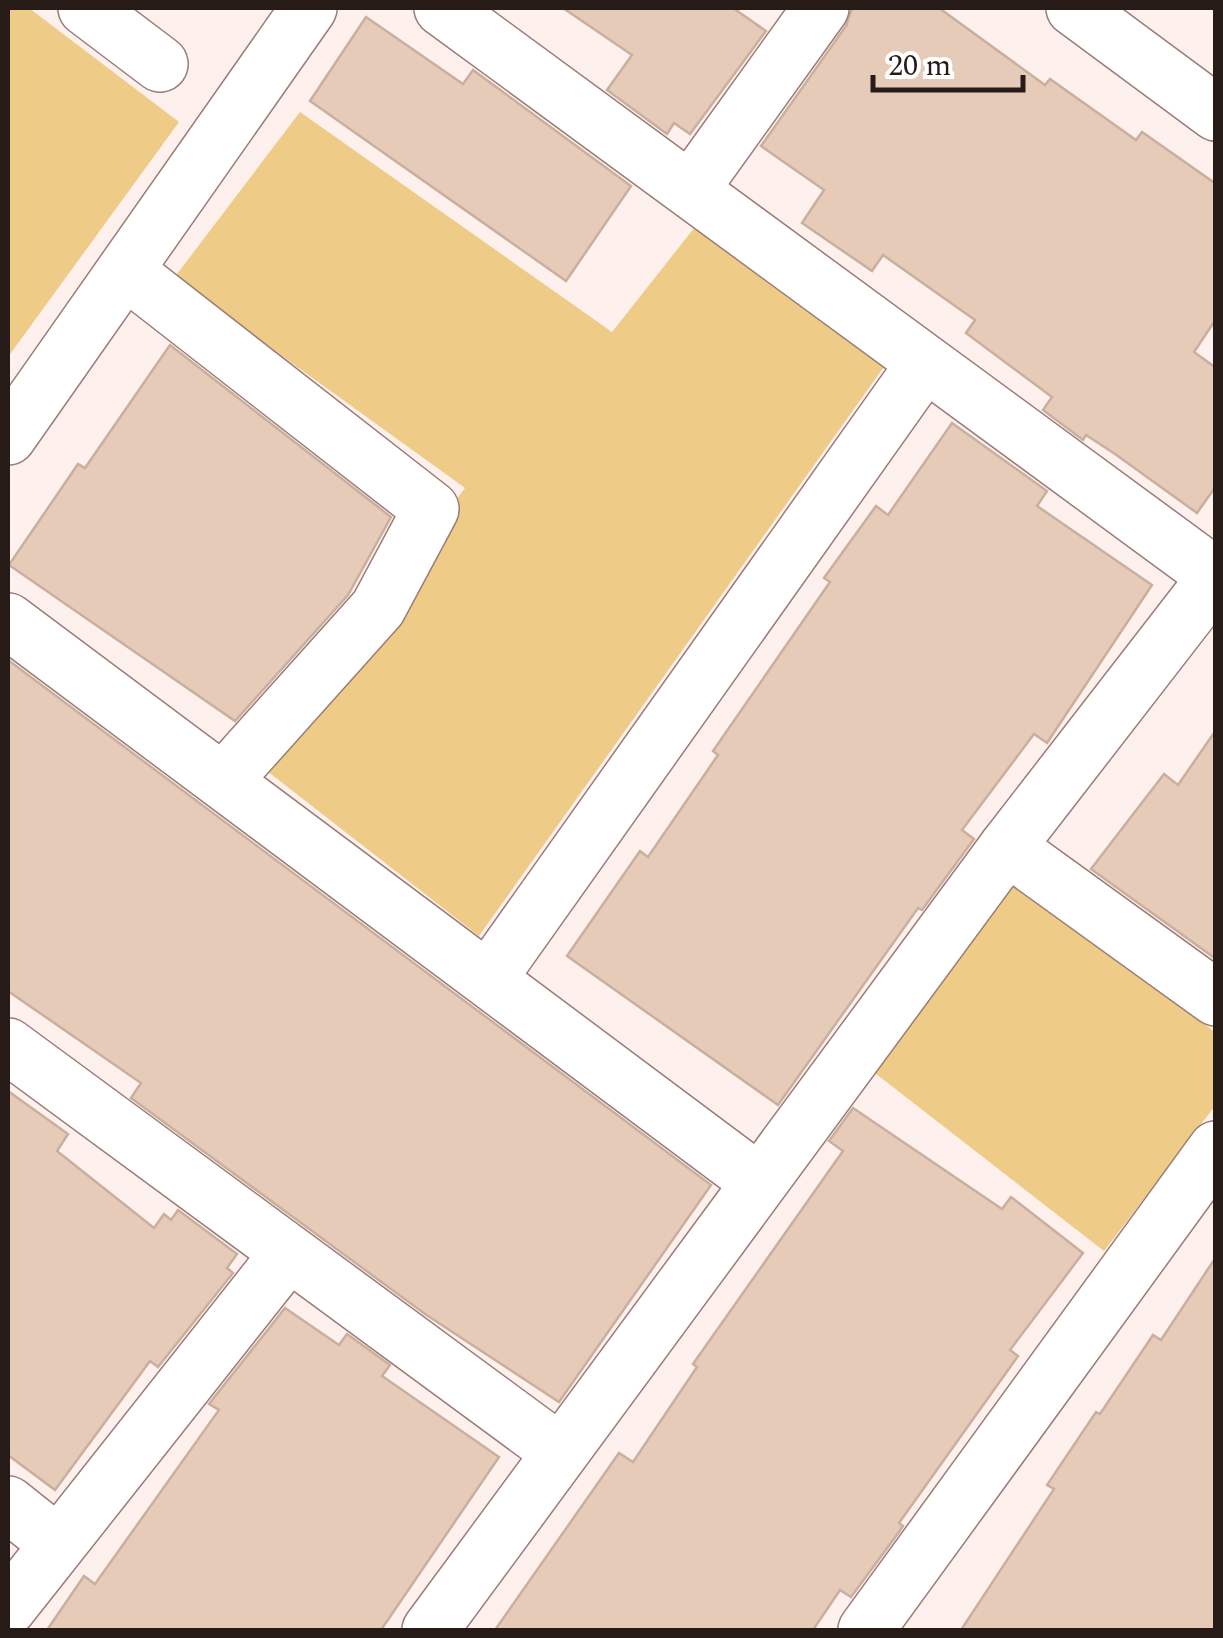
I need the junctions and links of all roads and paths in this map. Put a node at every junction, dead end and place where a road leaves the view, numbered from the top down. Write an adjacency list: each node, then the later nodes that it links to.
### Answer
1 (86, 8): 6 (street)
2 (309, 8): 9 (street)
3 (442, 8): 8 (street)
4 (820, 8): 8 (street)
5 (1074, 8): 7 (street)
6 (160, 64)
7 (1208, 91)
8 (691, 189): 10 (street)
9 (127, 272): 11 (street); 14 (street)
10 (926, 363): 12 (street); 16 (street)
11 (8, 437)
12 (1216, 576): 15 (street)
13 (8, 620): 14 (street)
14 (223, 781): 16 (street)
15 (1007, 846): 17 (street); 20 (street)
16 (488, 979): 20 (street)
17 (1216, 998)
18 (8, 1046): 21 (street)
19 (1216, 1149): 27 (street)
20 (758, 1182): 22 (street)
21 (288, 1256): 22 (street); 24 (street)
22 (560, 1452): 26 (street)
23 (8, 1504): 24 (street)
24 (57, 1543): 25 (street)
25 (8, 1608)
26 (430, 1630)
27 (866, 1630)

